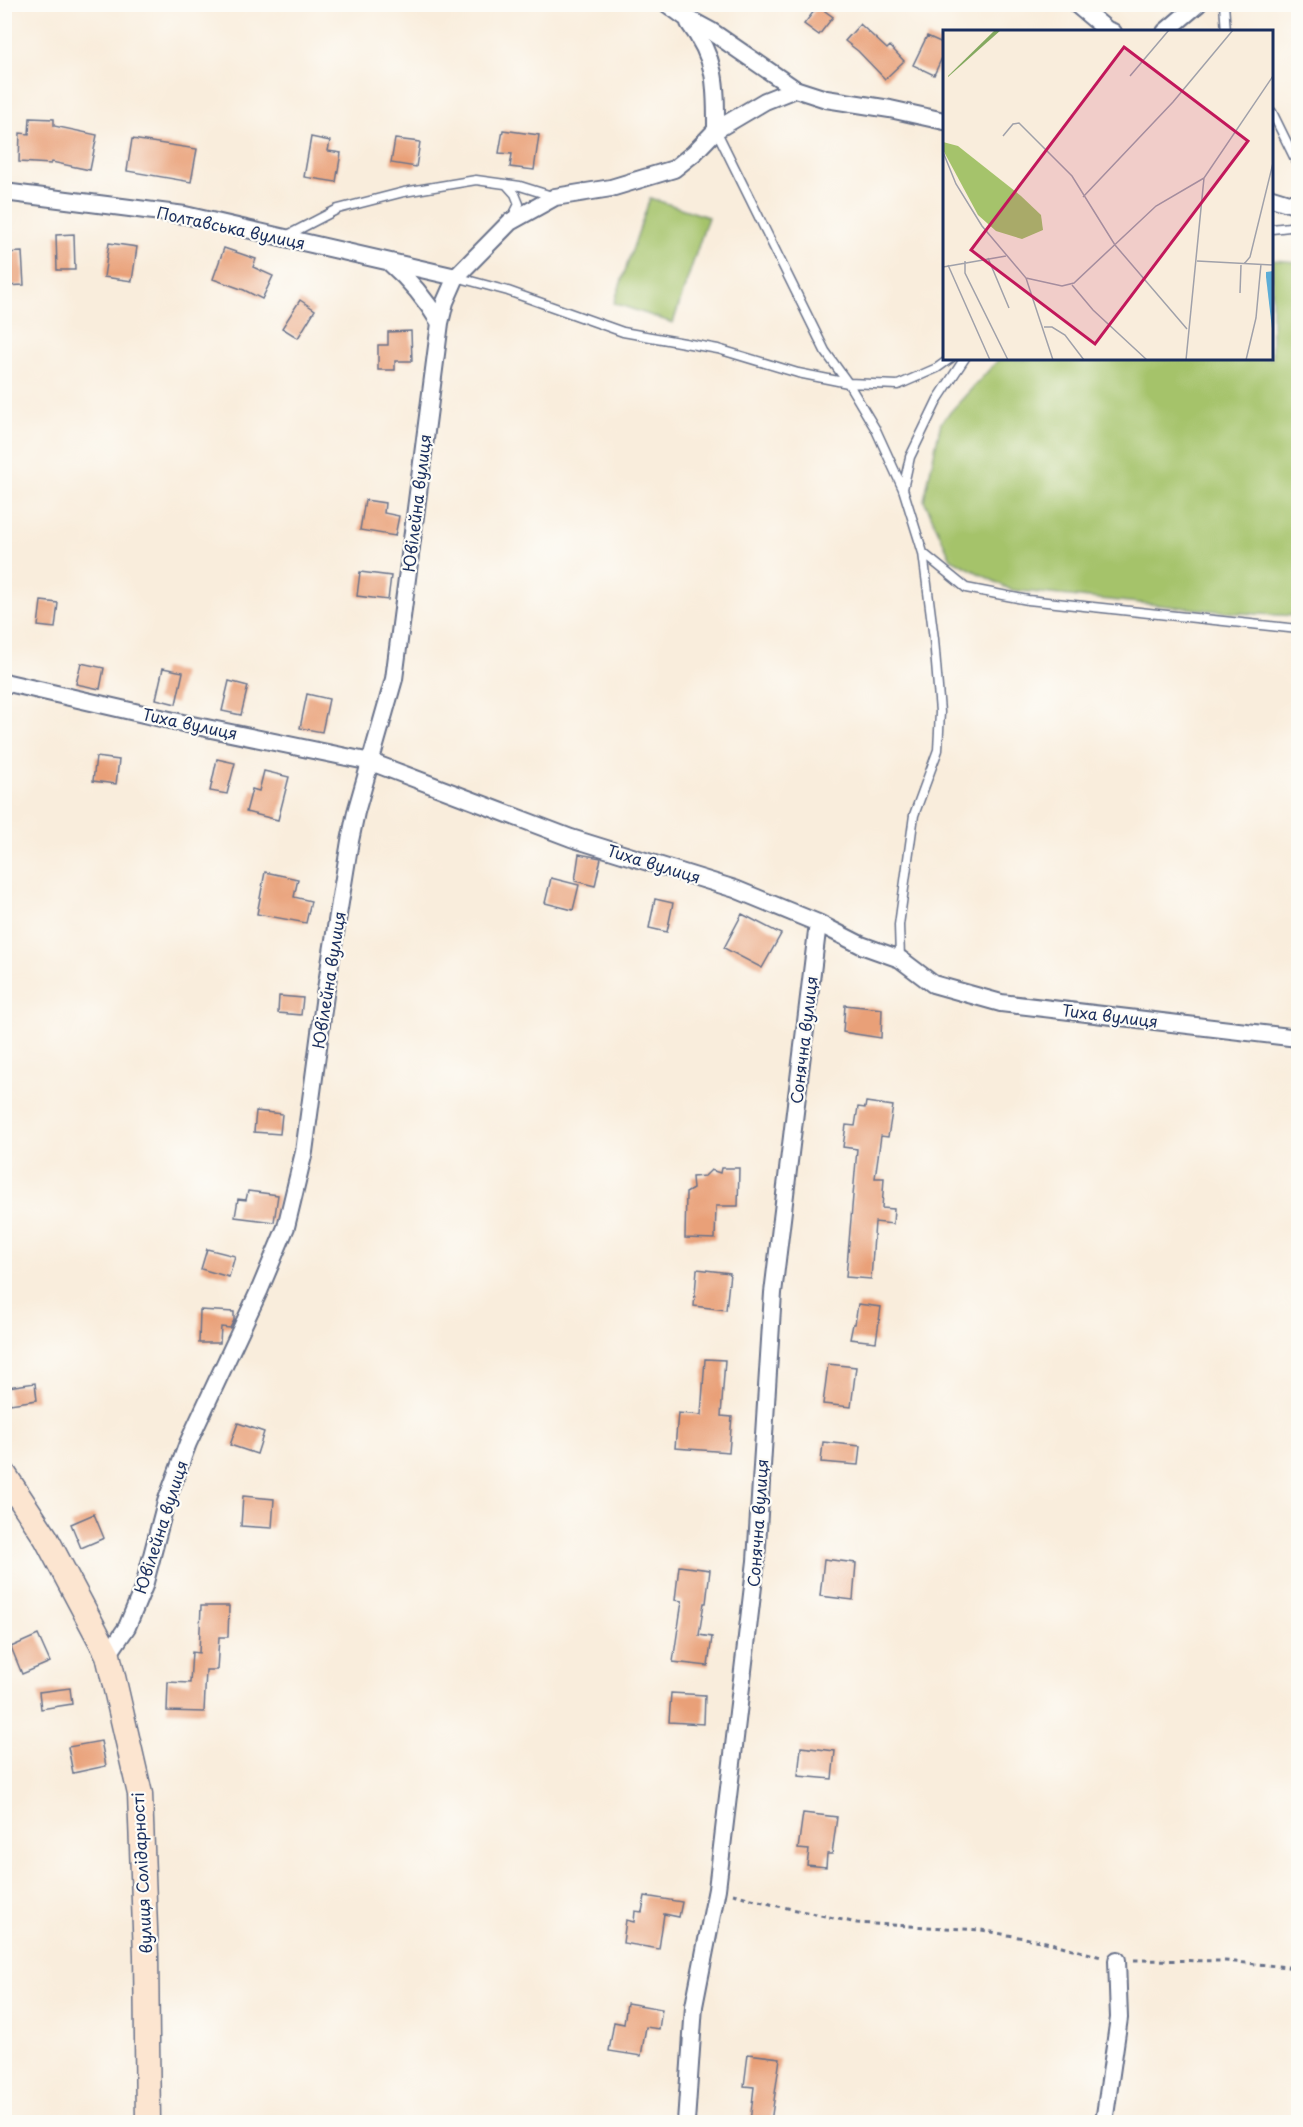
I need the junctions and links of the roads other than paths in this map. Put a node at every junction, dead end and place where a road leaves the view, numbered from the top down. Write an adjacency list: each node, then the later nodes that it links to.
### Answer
1 (668, 4): 5 (street)
2 (1076, 4): 6 (street)
3 (1198, 4): 7 (street); 8 (lane)
4 (1224, 4): 9 (lane)
5 (685, 17): 10 (street); 13 (street)
6 (1096, 26)
7 (1165, 30)
8 (1182, 30)
9 (1226, 30)
10 (795, 89): 12 (street); 13 (street)
11 (1273, 114): 14 (lane)
12 (943, 121)
13 (716, 130): 17 (street); 29 (lane)
14 (1299, 165)
15 (506, 184): 17 (lane); 20 (lane); 23 (lane)
16 (4, 192): 23 (street, Полтавська вулиця)
17 (555, 197): 20 (street)
18 (1273, 198): 19 (street)
19 (1299, 206)
20 (510, 222): 25 (street)
21 (1299, 226): 22 (lane)
22 (1273, 229)
23 (283, 238): 24 (street, Полтавська вулиця)
24 (389, 262): 25 (street, Полтавська вулиця); 26 (street)
25 (456, 277): 26 (street, Ювілейна вулиця); 29 (lane)
26 (440, 323): 34 (street, Ювілейна вулиця)
27 (948, 360): 29 (lane)
28 (964, 360): 30 (lane)
29 (848, 383): 30 (lane)
30 (903, 489): 31 (lane)
31 (923, 553): 32 (lane); 36 (lane)
32 (1299, 629)
33 (4, 682): 34 (street, Тиха вулиця)
34 (371, 762): 35 (street, Тиха вулиця); 39 (street, Ювілейна вулиця)
35 (818, 922): 36 (street, Тиха вулиця); 42 (street, Сонячна вулиця)
36 (900, 959): 37 (street, Тиха вулиця)
37 (1299, 1038)
38 (4, 1474): 39 (main road, вулиця Солідарності)
39 (108, 1655): 41 (main road, вулиця Солідарності)
40 (1117, 1960): 43 (street)
41 (148, 2122)
42 (686, 2122)
43 (1104, 2122)

